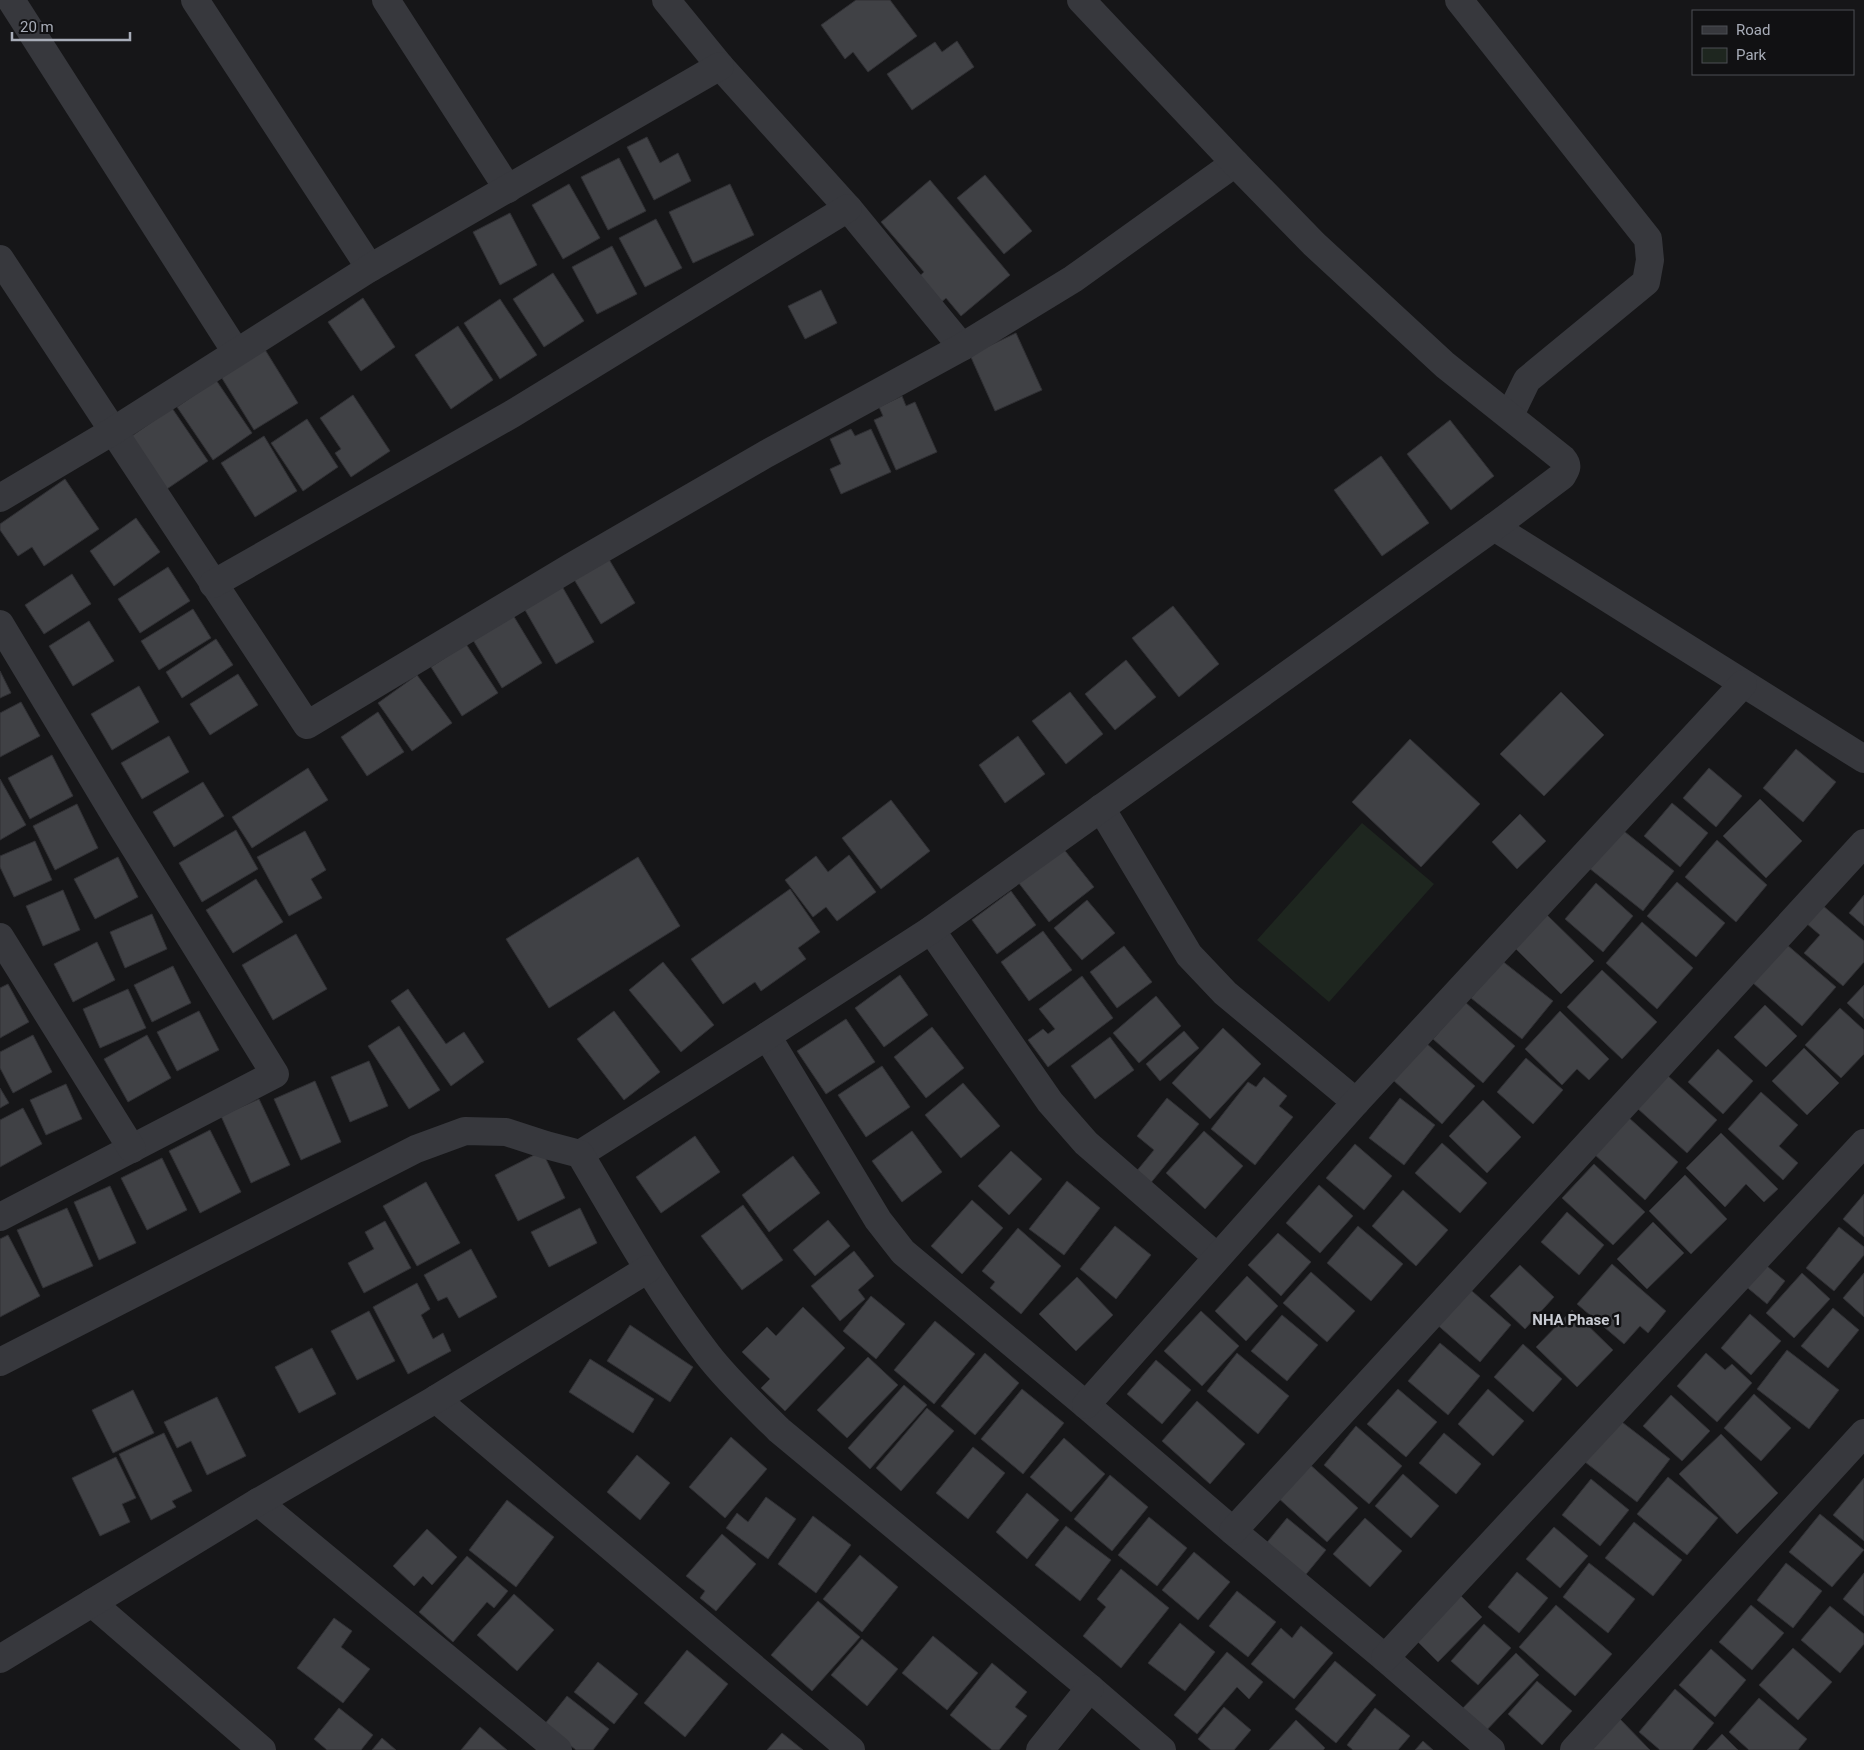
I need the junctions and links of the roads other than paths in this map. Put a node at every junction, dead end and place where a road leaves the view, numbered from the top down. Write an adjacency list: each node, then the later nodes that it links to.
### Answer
1 (11, 0): 14 (street)
2 (195, 0): 12 (street)
3 (386, 0): 9 (street)
4 (666, 0): 7 (street)
5 (1081, 0): 8 (street)
6 (1459, 0): 15 (street)
7 (720, 66): 9 (street); 10 (street)
8 (1235, 163): 13 (street); 15 (street)
9 (508, 188): 12 (street)
10 (848, 208): 13 (street); 19 (street)
11 (0, 259): 16 (street)
12 (370, 268): 14 (street)
13 (962, 347): 19 (street)
14 (236, 352): 16 (street)
15 (1510, 415): 18 (street)
16 (113, 431): 17 (street); 19 (street)
17 (0, 498)
18 (1494, 527): 21 (street); 23 (street)
19 (214, 584)
20 (0, 624): 30 (street)
21 (1744, 684): 22 (street); 28 (street)
22 (1864, 759)
23 (1100, 808): 25 (street); 28 (street)
24 (1864, 844): 40 (street)
25 (931, 930): 27 (street); 33 (street)
26 (0, 937): 30 (street)
27 (767, 1036): 31 (street); 37 (street)
28 (1356, 1102): 33 (street)
29 (1864, 1143): 42 (street)
30 (132, 1148): 32 (street)
31 (580, 1154): 34 (street); 35 (street)
32 (0, 1218)
33 (1217, 1257): 37 (street)
34 (648, 1269): 36 (street); 44 (street)
35 (0, 1362)
36 (436, 1399): 39 (street); 47 (street)
37 (1086, 1405): 40 (street)
38 (1864, 1433): 51 (street)
39 (258, 1502): 41 (street); 46 (street)
40 (1233, 1532): 42 (street)
41 (92, 1603): 43 (street); 45 (street)
42 (1386, 1658): 50 (street)
43 (0, 1659)
44 (1090, 1688): 48 (street); 49 (street)
45 (262, 1750)
46 (558, 1750)
47 (851, 1750)
48 (1040, 1750)
49 (1162, 1750)
50 (1491, 1750)
51 (1574, 1750)

